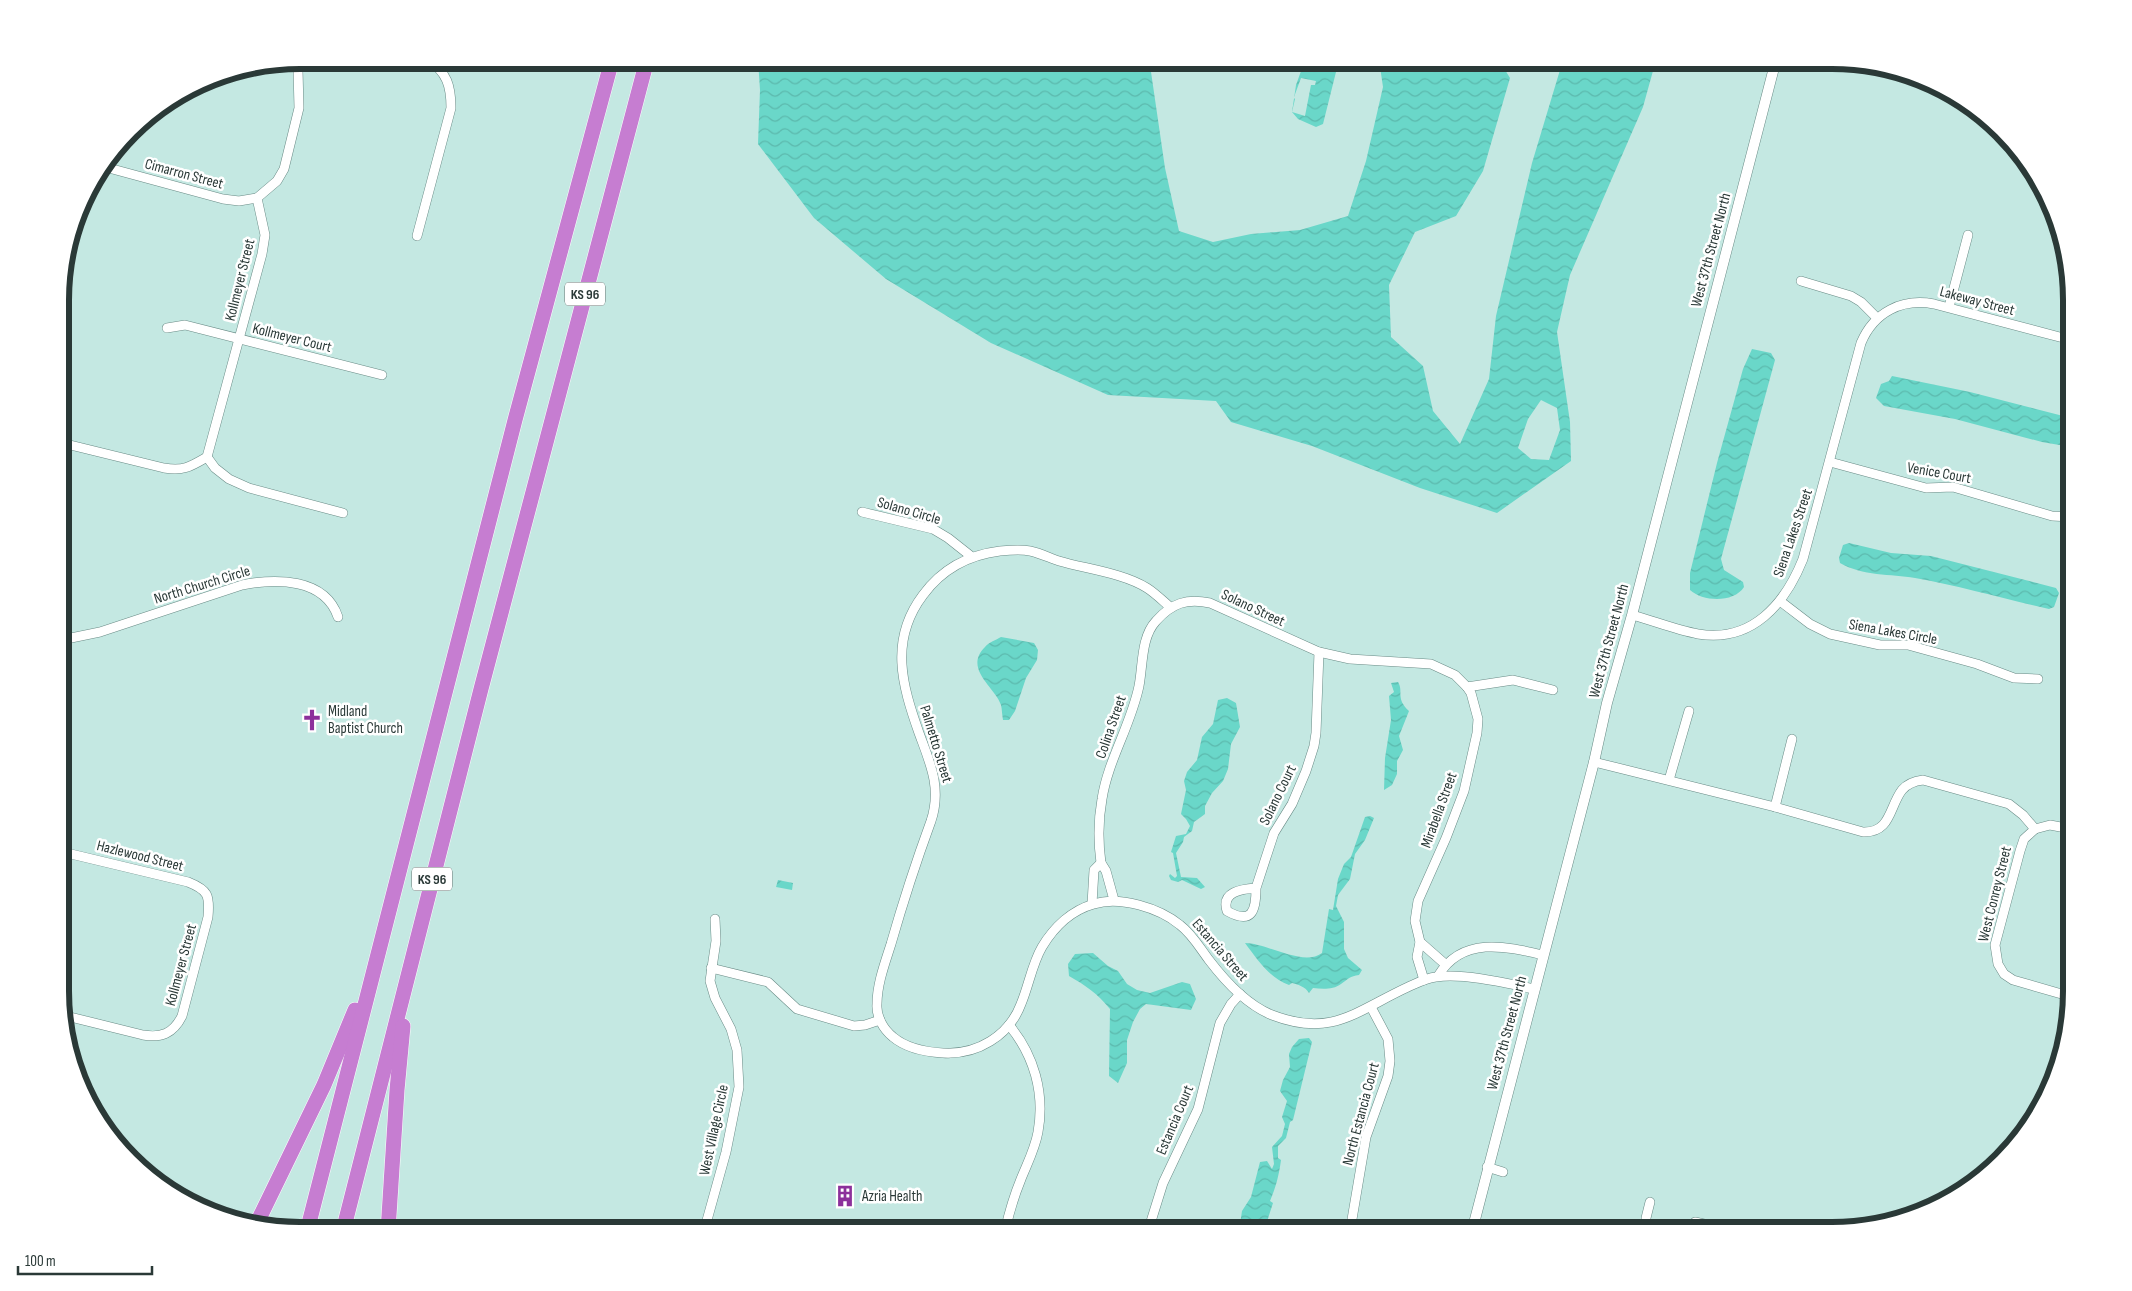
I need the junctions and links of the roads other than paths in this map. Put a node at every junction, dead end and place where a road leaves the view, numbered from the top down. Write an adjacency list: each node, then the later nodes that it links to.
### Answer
1 (298, 69): 7 (street)
2 (440, 69): 9 (street)
3 (610, 69): 41 (highway, KS 96)
4 (645, 69): 47 (highway, KS 96)
5 (1774, 69): 26 (street, West 37th Street North)
6 (110, 168): 7 (street, Cimarron Street)
7 (257, 198): 15 (street, Kollmeyer Street)
8 (1968, 234): 11 (street)
9 (417, 236)
10 (1801, 281): 12 (street)
11 (1949, 307): 12 (street, Lakeway Street); 14 (street, Lakeway Street)
12 (1877, 318): 19 (street, Siena Lakes Street)
13 (167, 328): 15 (street, Kollmeyer Court)
14 (2063, 338)
15 (239, 339): 16 (street, Kollmeyer Court); 18 (street, Kollmeyer Street)
16 (382, 375)
17 (69, 445): 18 (street)
18 (207, 457): 21 (street)
19 (1830, 462): 22 (street, Venice Court); 24 (street, Siena Lakes Street)
20 (862, 512): 23 (street, Solano Circle)
21 (343, 513)
22 (2063, 517)
23 (972, 557): 25 (street); 60 (street, Palmetto Street)
24 (1780, 601): 26 (street, Siena Lakes Street); 30 (street, Siena Lakes Circle)
25 (1170, 608): 29 (street, Solano Street); 42 (street, Colina Street)
26 (1632, 615): 35 (street, West 37th Street North)
27 (338, 617): 28 (street, North Church Circle)
28 (69, 638)
29 (1319, 652): 31 (street, Solano Street); 43 (street, Solano Court)
30 (2038, 679)
31 (1467, 687): 32 (street); 49 (street, Mirabella Street)
32 (1553, 690)
33 (1688, 711): 36 (street)
34 (1792, 739): 37 (street)
35 (1594, 762): 36 (street); 50 (street, West 37th Street North)
36 (1669, 780): 37 (street)
37 (1775, 807): 39 (street)
38 (2063, 827): 39 (street)
39 (2035, 829): 57 (street, West Conrey Street)
40 (69, 854): 44 (street, Hazlewood Street)
41 (401, 863): 66 (highway); 67 (highway, KS 96)
42 (1101, 863): 45 (street, Colina Street); 46 (street, Colina Street)
43 (1256, 888)
44 (208, 895): 59 (street, Kollmeyer Street)
45 (1114, 900): 46 (street, Estancia Street); 56 (street, Estancia Street)
46 (1092, 904): 61 (street, Estancia Street)
47 (424, 910): 68 (highway, KS 96); 69 (highway)
48 (715, 919): 52 (street, West Village Circle)
49 (1420, 942): 51 (street); 54 (street, Mirabella Street)
50 (1543, 955): 51 (street); 55 (street, West 37th Street North)
51 (1445, 964): 53 (street)
52 (711, 968): 60 (street); 70 (street, West Village Circle)
53 (1438, 976): 54 (street, Estancia Street); 55 (street, Estancia Street)
54 (1424, 980): 58 (street, Estancia Street)
55 (1534, 989): 62 (street, West 37th Street North)
56 (1240, 994): 58 (street, Estancia Street); 72 (street, Estancia Court)
57 (2063, 994)
58 (1371, 1007): 73 (street, North Estancia Court)
59 (70, 1017)
60 (880, 1020): 61 (street, Estancia Street)
61 (1009, 1025): 71 (street)
62 (1487, 1168): 63 (street); 74 (street, West 37th Street North)
63 (1503, 1172)
64 (1650, 1202): 65 (street)
65 (1646, 1218)
66 (259, 1219)
67 (309, 1222)
68 (345, 1222)
69 (389, 1222)
70 (707, 1222)
71 (1007, 1222)
72 (1151, 1222)
73 (1352, 1222)
74 (1474, 1222)

